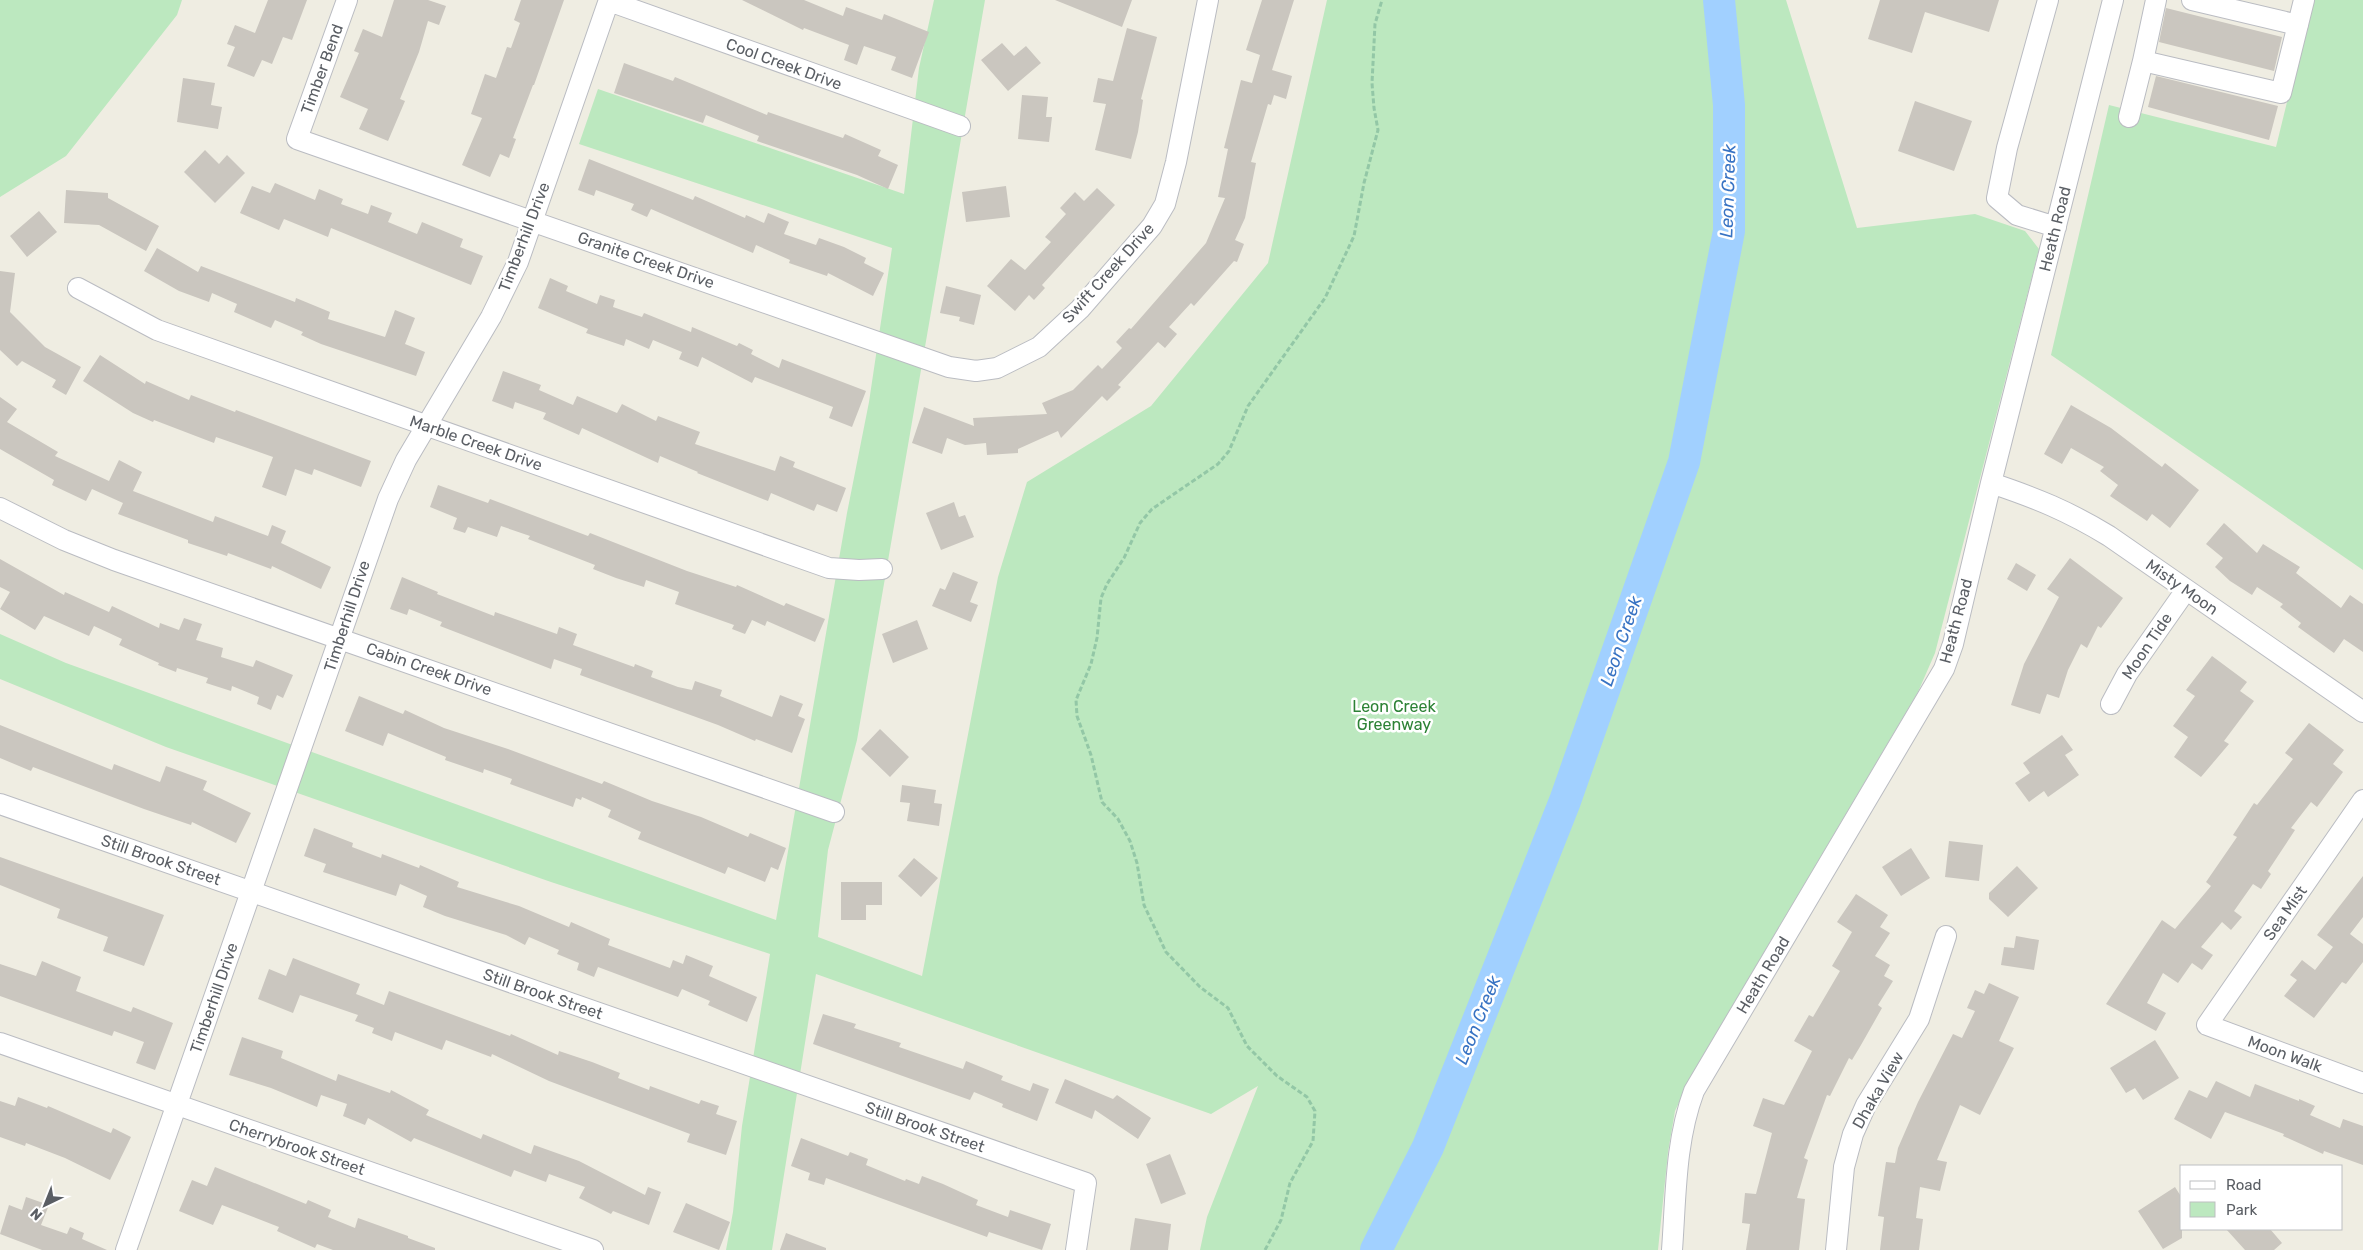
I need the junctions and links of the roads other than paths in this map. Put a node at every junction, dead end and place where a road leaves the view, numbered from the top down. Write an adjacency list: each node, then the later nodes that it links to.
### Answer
1 (346, 0): 13 (street, Timber Bend)
2 (1208, 0): 17 (street, Swift Creek Drive)
3 (2048, 0): 15 (street)
4 (2113, 0): 15 (street, Heath Road)
5 (2156, 0): 10 (street)
6 (2192, 0): 9 (street)
7 (2304, 0): 9 (street)
8 (609, 1): 12 (street, Cool Creek Drive); 14 (street, Timberhill Drive)
9 (2298, 25): 10 (street)
10 (2143, 60): 11 (street)
11 (2128, 117)
12 (960, 126)
13 (297, 139): 14 (street, Granite Creek Drive)
14 (531, 219): 17 (street, Granite Creek Drive); 18 (street, Timberhill Drive)
15 (2056, 226): 19 (street, Heath Road)
16 (78, 288): 18 (street, Marble Creek Drive)
17 (997, 368)
18 (427, 425): 21 (street, Marble Creek Drive); 23 (street, Timberhill Drive)
19 (1991, 483): 22 (street, Misty Moon); 38 (street, Heath Road)
20 (0, 508): 23 (street, Cabin Creek Drive)
21 (882, 569)
22 (2186, 590): 24 (street, Moon Tide); 25 (street, Misty Moon)
23 (341, 638): 28 (street, Cabin Creek Drive); 29 (street, Timberhill Drive)
24 (2111, 704)
25 (2363, 712)
26 (2363, 800): 31 (street, Sea Mist)
27 (0, 804): 29 (street, Still Brook Street)
28 (834, 812)
29 (251, 892): 34 (street, Timberhill Drive); 37 (street, Still Brook Street)
30 (1946, 936): 39 (street, Dhaka View)
31 (2207, 1025): 33 (street, Moon Walk)
32 (0, 1043): 34 (street, Cherrybrook Street)
33 (2363, 1083)
34 (176, 1104): 35 (street, Timberhill Drive); 36 (street, Cherrybrook Street)
35 (126, 1250)
36 (594, 1250)
37 (1076, 1250)
38 (1672, 1250)
39 (1836, 1250)

